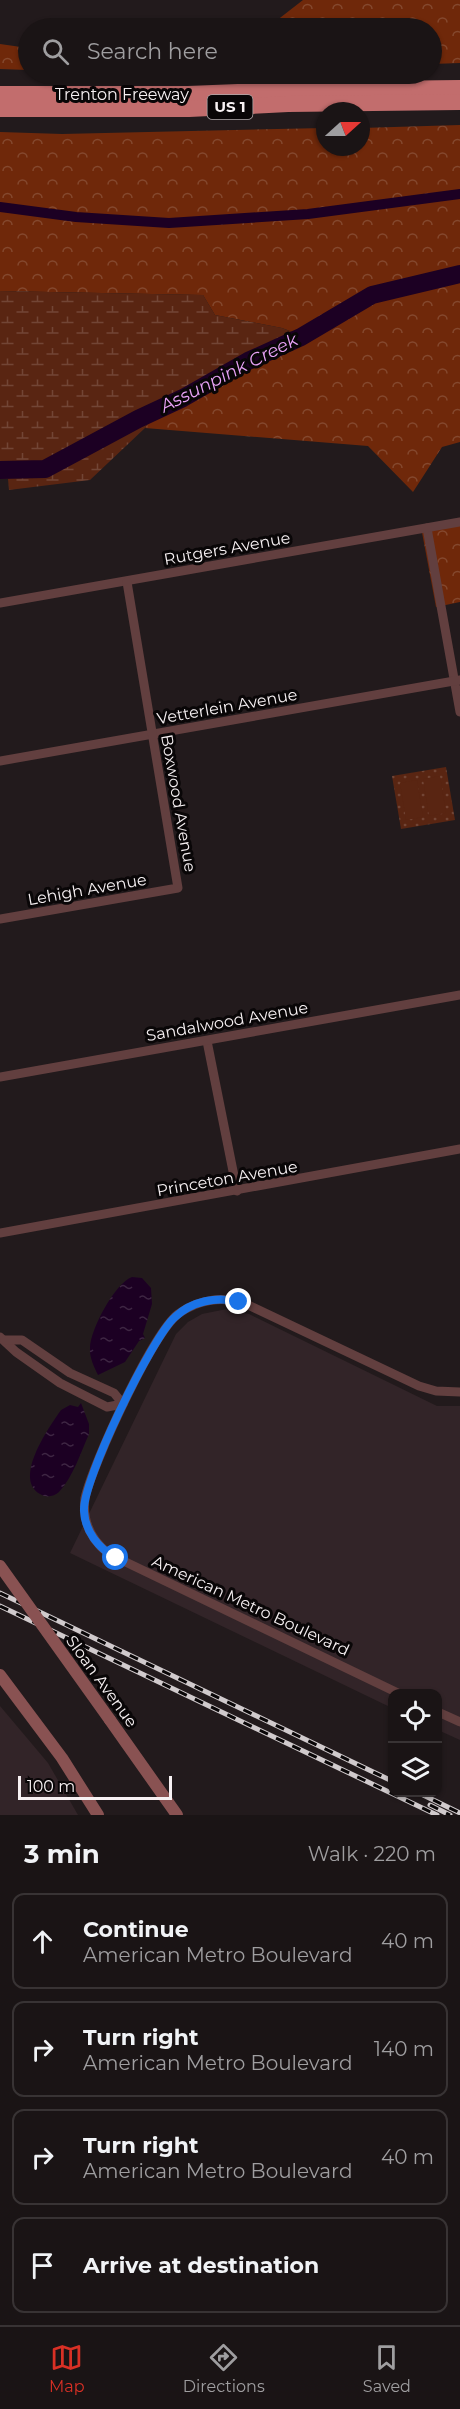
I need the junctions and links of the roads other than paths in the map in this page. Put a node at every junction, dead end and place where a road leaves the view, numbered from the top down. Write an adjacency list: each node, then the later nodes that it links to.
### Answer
1 (460, 88): 2 (highway, Trenton Freeway / US 1)
2 (0, 94)
3 (460, 102): 4 (highway, Trenton Freeway / US 1)
4 (0, 109)
5 (460, 522): 6 (street, Rutgers Avenue)
6 (427, 528): 7 (street, Rutgers Avenue); 9 (street)
7 (127, 582): 8 (street, Rutgers Avenue); 11 (street, Boxwood Avenue)
8 (0, 603)
9 (457, 680): 10 (street); 11 (street, Vetterlein Avenue)
10 (460, 712)
11 (152, 734): 12 (street, Vetterlein Avenue); 13 (street, Boxwood Avenue)
12 (0, 761)
13 (178, 888): 14 (street, Lehigh Avenue)
14 (0, 920)
15 (460, 994): 16 (street, Sandalwood Avenue)
16 (207, 1041): 17 (street, Sandalwood Avenue); 19 (street)
17 (0, 1077)
18 (460, 1149): 19 (street, Princeton Avenue)
19 (237, 1191): 20 (street, Princeton Avenue)
20 (0, 1233)
21 (2, 1341): 23 (street); 23 (street)
22 (460, 1392): 23 (street, American Metro Boulevard)
23 (123, 1404): 26 (street, American Metro Boulevard)
24 (0, 1566): 30 (main road, Sloan Avenue, bridge)
25 (0, 1675): 29 (main road)
26 (390, 1689)
27 (442, 1714): 28 (street)
28 (460, 1722)
29 (98, 1815)
30 (177, 1815)

